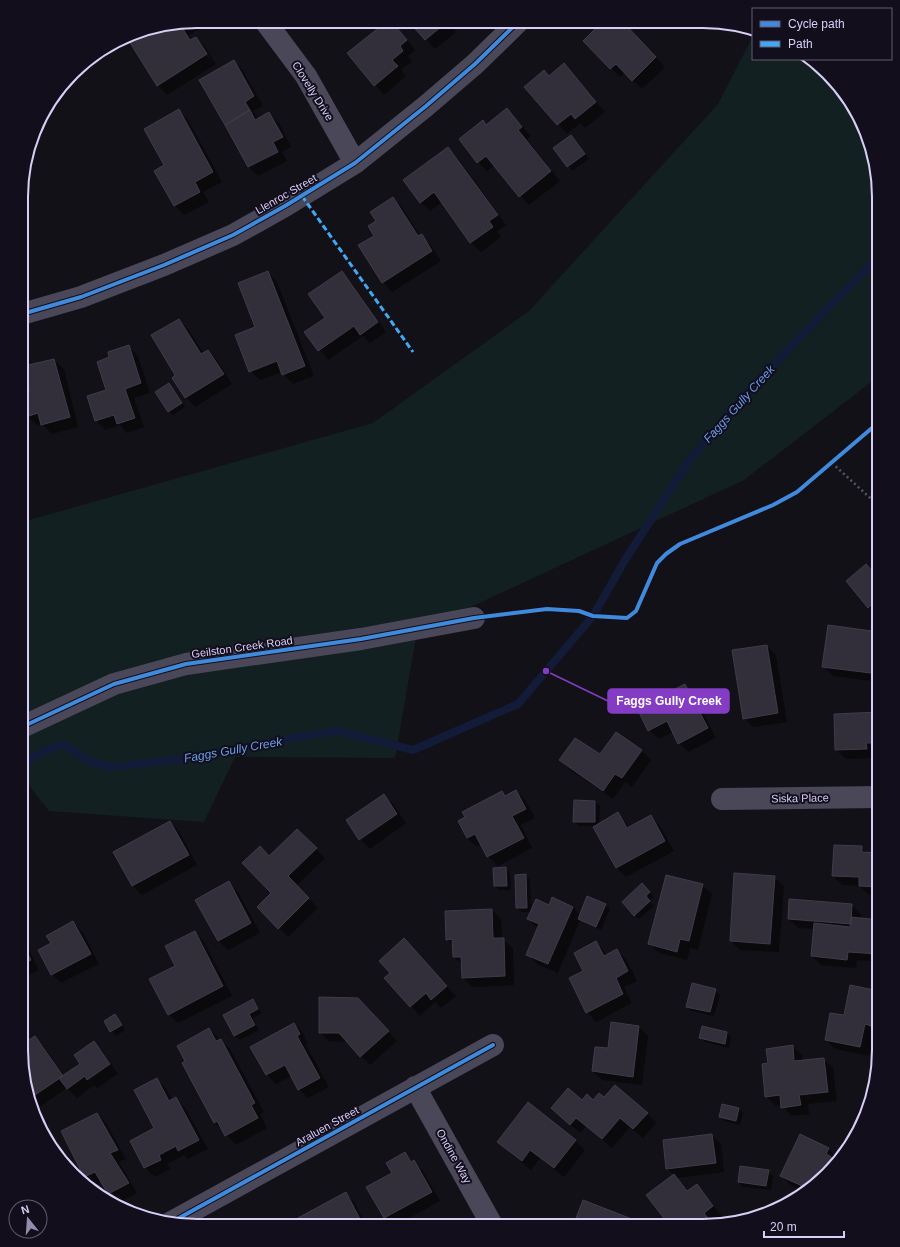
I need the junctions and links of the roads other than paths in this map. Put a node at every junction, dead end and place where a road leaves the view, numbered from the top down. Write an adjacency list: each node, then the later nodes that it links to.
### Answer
1 (270, 28): 3 (street, Clovelly Drive)
2 (512, 28): 3 (street, Llenroc Street)
3 (356, 163): 4 (street, Llenroc Street)
4 (28, 312)
5 (474, 618): 6 (street, Geilston Creek Road)
6 (28, 724)
7 (872, 797): 8 (street, Siska Place)
8 (722, 799)
9 (493, 1045): 10 (street, Araluen Street)
10 (415, 1087): 11 (street, Araluen Street); 12 (street, Ondine Way)
11 (178, 1218)
12 (489, 1219)

